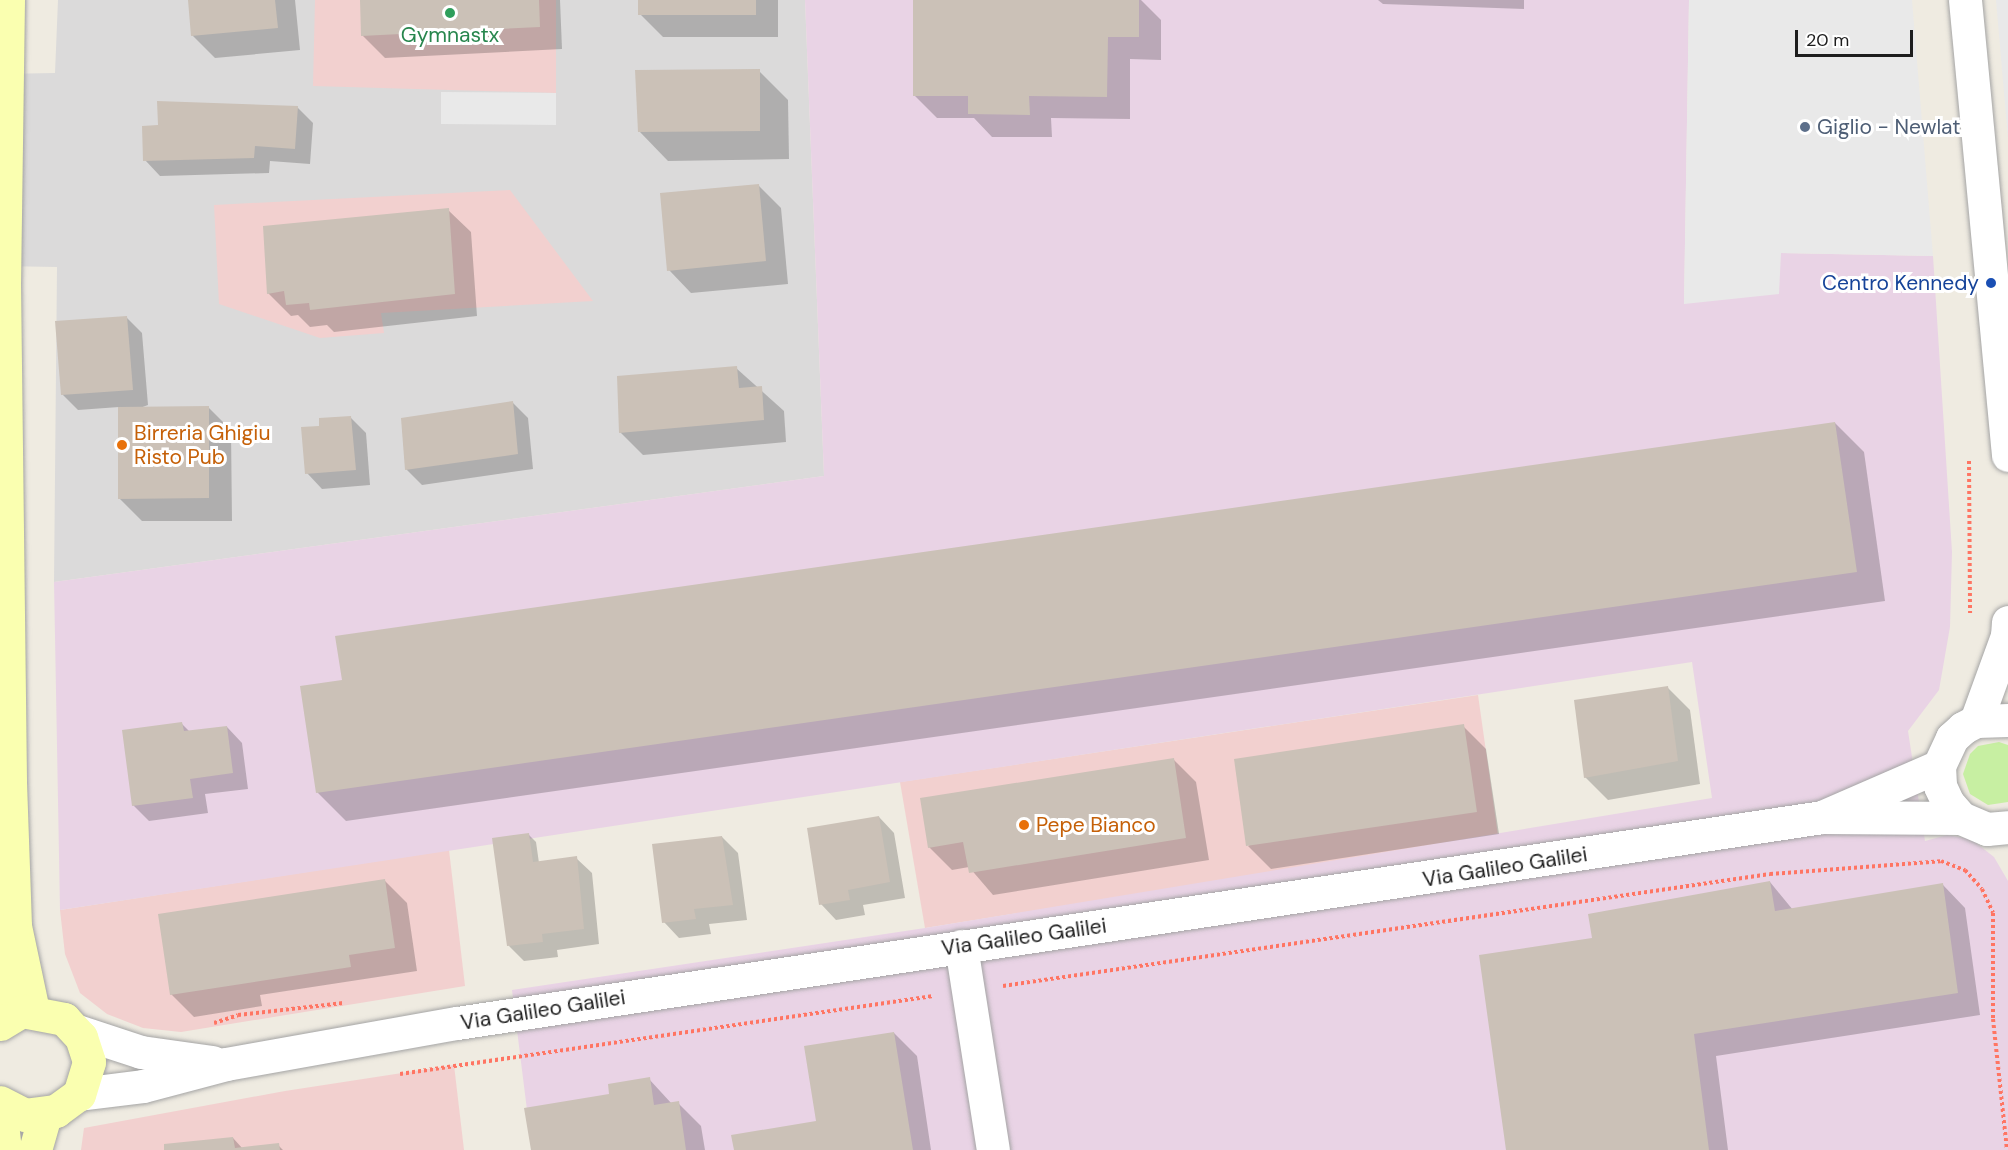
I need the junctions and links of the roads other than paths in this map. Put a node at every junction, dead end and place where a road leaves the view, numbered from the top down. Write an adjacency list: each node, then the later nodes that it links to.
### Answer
1 (1965, 0): 4 (street)
2 (6, 17): 3 (main road)
3 (2, 282): 6 (main road)
4 (2008, 454)
5 (2008, 622): 7 (street)
6 (5, 680): 12 (main road)
7 (1992, 721): 8 (street)
8 (1940, 766): 9 (street, Via Galileo Galilei); 10 (street)
9 (1822, 817): 10 (street, Via Galileo Galilei); 13 (street, Via Galileo Galilei)
10 (1961, 818): 11 (street)
11 (2006, 833)
12 (15, 926): 14 (main road); 15 (main road)
13 (961, 946): 18 (street, Via Galileo Galilei); 24 (street)
14 (0, 990)
15 (33, 1011): 16 (main road); 17 (main road)
16 (0, 1024)
17 (77, 1031): 18 (street, Via Galileo Galilei); 19 (main road)
18 (226, 1064): 19 (street, Via Galileo Galilei)
19 (79, 1094): 21 (main road)
20 (0, 1104): 21 (main road); 22 (main road)
21 (45, 1115): 23 (main road)
22 (4, 1150)
23 (35, 1150)
24 (993, 1150)

